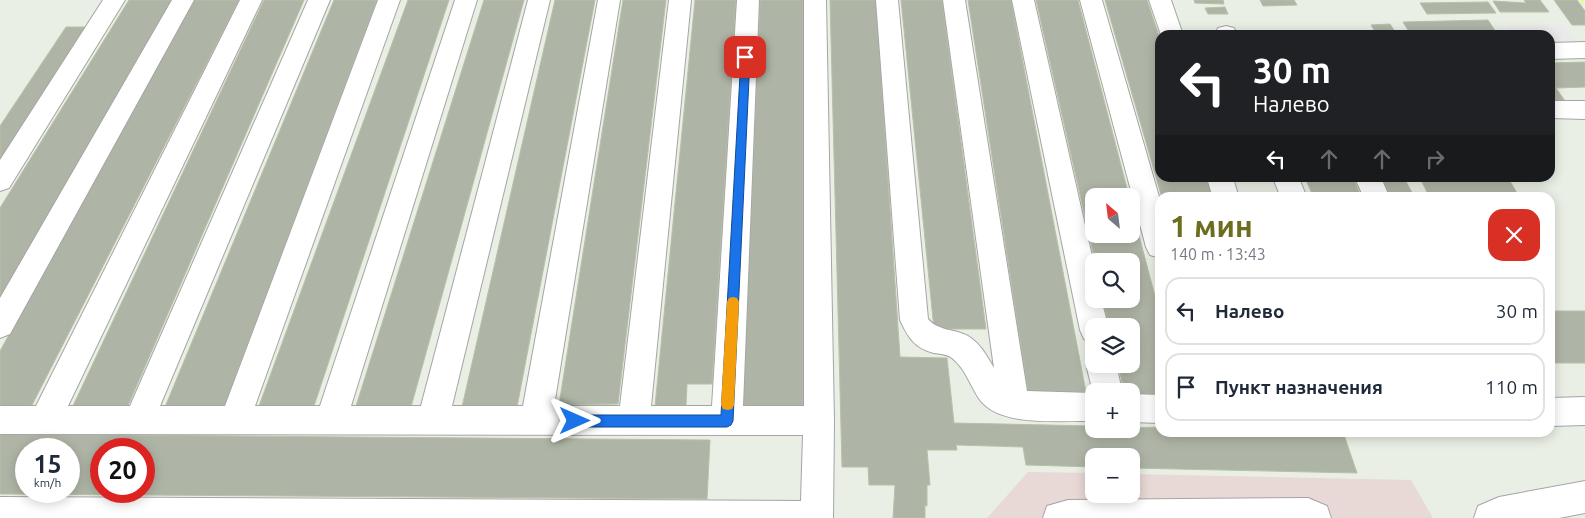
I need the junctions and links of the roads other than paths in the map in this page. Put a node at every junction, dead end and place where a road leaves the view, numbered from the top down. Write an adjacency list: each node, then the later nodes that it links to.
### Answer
1 (114, 0): 22 (lane)
2 (183, 0): 25 (lane)
3 (251, 0): 33 (lane)
4 (320, 0): 34 (lane)
5 (389, 0): 35 (lane)
6 (466, 0): 36 (lane)
7 (539, 0): 37 (lane)
8 (609, 0): 38 (lane)
9 (680, 0): 39 (lane)
10 (748, 0): 40 (lane)
11 (815, 0): 41 (lane)
12 (887, 0): 26 (lane)
13 (954, 0): 26 (lane)
14 (1023, 0): 24 (lane)
15 (1091, 0): 23 (lane)
16 (1160, 0): 17 (lane)
17 (1170, 30)
18 (1585, 50): 19 (lane)
19 (1555, 51)
20 (1555, 110): 21 (lane)
21 (1585, 110)
22 (0, 181)
23 (1155, 229)
24 (1091, 318)
25 (0, 324)
26 (1014, 405): 27 (lane)
27 (1085, 407)
28 (1140, 408): 29 (lane)
29 (1155, 408)
30 (1585, 411): 31 (lane)
31 (1555, 412)
32 (0, 420): 33 (lane)
33 (45, 420): 34 (lane)
34 (139, 420): 35 (lane)
35 (235, 420): 36 (lane)
36 (331, 420): 37 (lane)
37 (433, 420): 38 (lane)
38 (536, 421): 39 (lane)
39 (634, 421): 40 (lane)
40 (727, 421): 41 (lane)
41 (819, 421): 45 (lane)
42 (1585, 497): 48 (lane)
43 (0, 513): 44 (lane)
44 (615, 518): 45 (lane)
45 (818, 518)
46 (1058, 518): 47 (lane)
47 (1315, 518)
48 (1490, 518)

